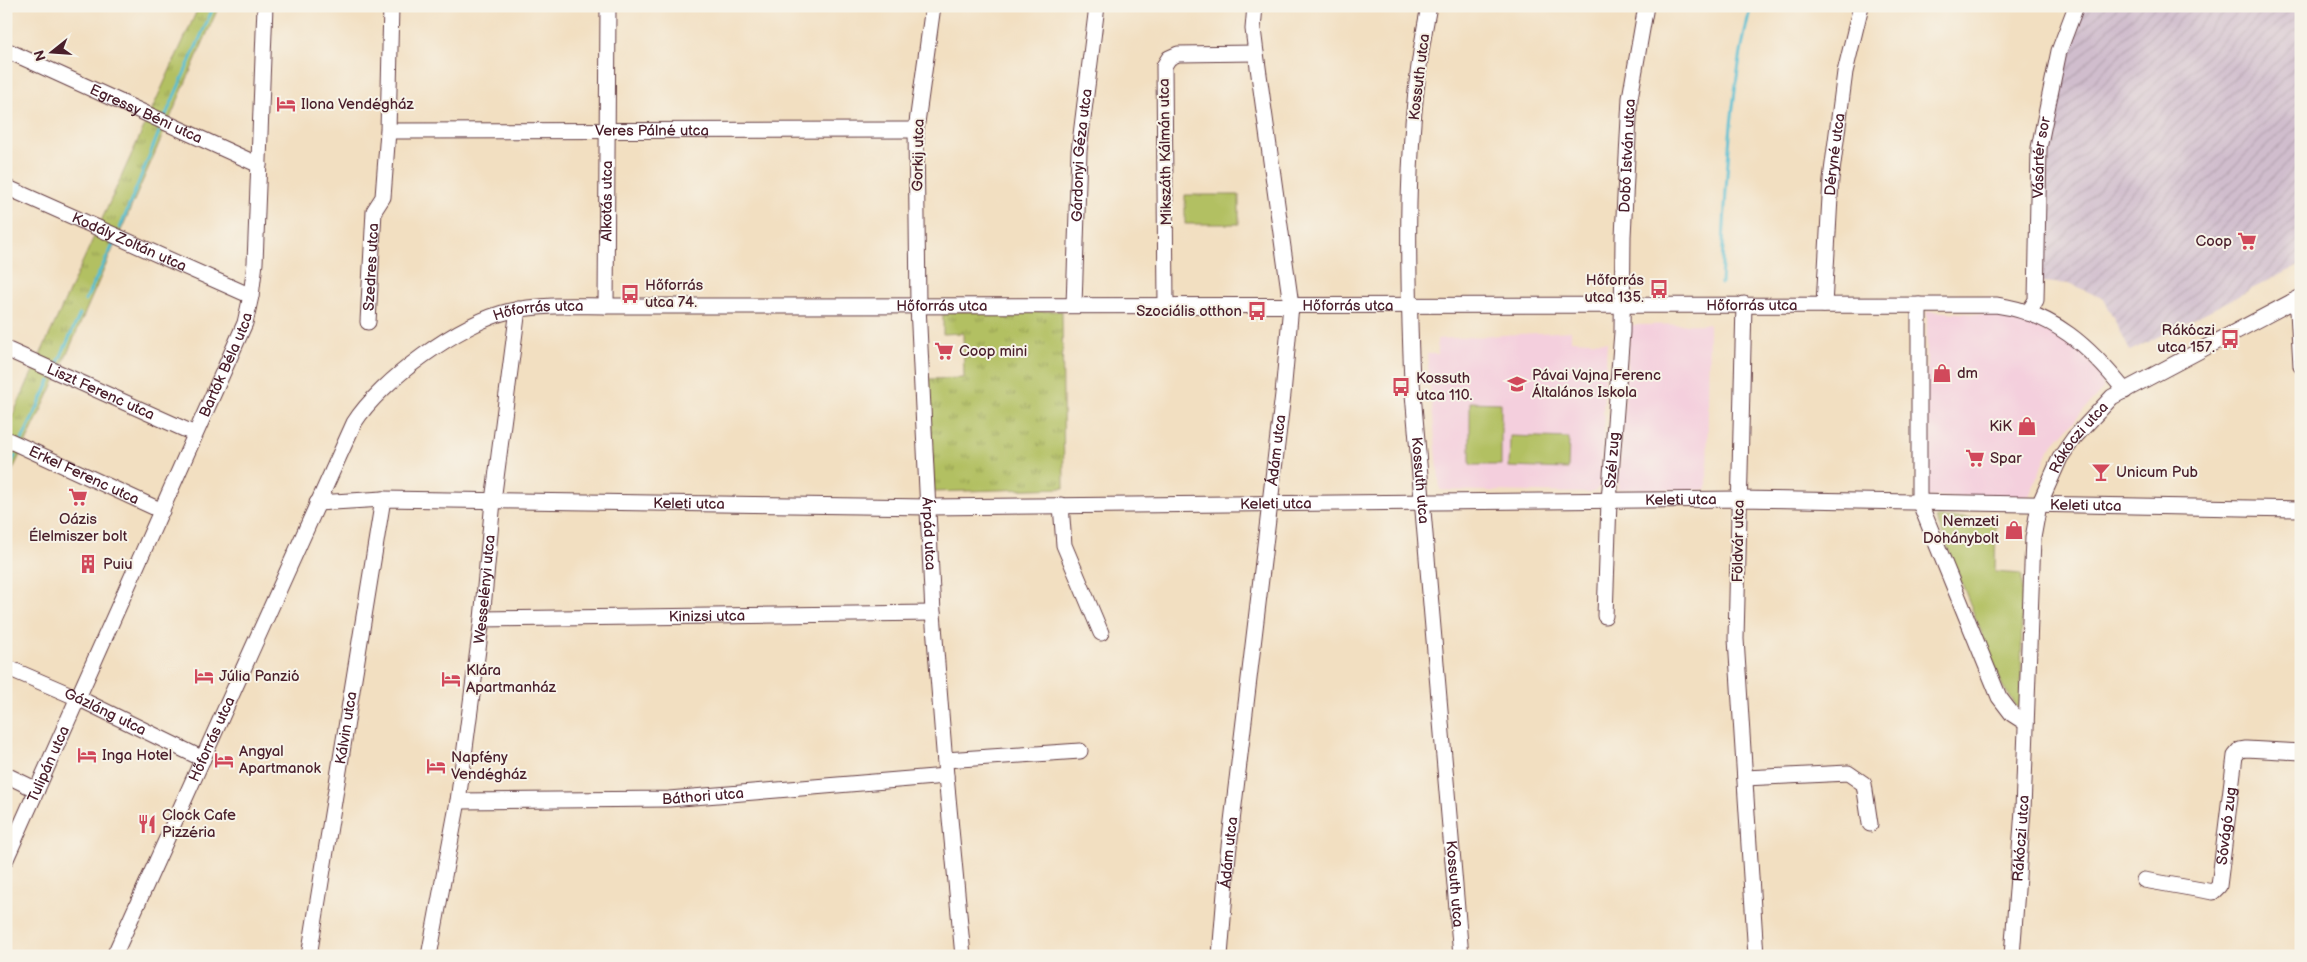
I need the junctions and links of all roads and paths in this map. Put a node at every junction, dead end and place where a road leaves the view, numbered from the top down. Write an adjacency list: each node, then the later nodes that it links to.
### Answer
1 (265, 6): 16 (street, Bartók Béla utca)
2 (390, 6): 14 (street, Szedres utca)
3 (608, 6): 15 (street, Alkotás utca)
4 (933, 6): 13 (street, Gorkij utca)
5 (1096, 6): 21 (street, Gárdonyi Géza utca)
6 (1255, 6): 12 (street, Ádám utca)
7 (1429, 6): 24 (street, Kossuth utca)
8 (1646, 6): 25 (street, Dobó István utca)
9 (1861, 6): 26 (street, Déryné utca)
10 (2076, 6): 31 (street, Vásártér sor)
11 (6, 50): 16 (street, Egressy Béni utca)
12 (1256, 53): 22 (street, Mikszáth Kálmán utca); 23 (street, Ádám utca)
13 (916, 130): 15 (street, Veres Pálné utca); 29 (street, Gorkij utca)
14 (388, 131): 15 (street, Veres Pálné utca); 32 (street, Szedres utca)
15 (606, 132): 28 (street, Alkotás utca)
16 (259, 165): 18 (street, Bartók Béla utca)
17 (6, 187): 18 (street, Kodály Zoltán utca)
18 (251, 296): 36 (street, Bartók Béla utca)
19 (2297, 299): 34 (street); 35 (street, Rákóczi utca)
20 (1744, 304): 25 (street, Hőforrás utca); 26 (street, Hőforrás utca); 39 (street, Földvár utca)
21 (1074, 305): 22 (street, Hőforrás utca); 29 (street, Hőforrás utca)
22 (1166, 305): 23 (street, Hőforrás utca)
23 (1291, 305): 24 (street, Hőforrás utca); 45 (street, Ádám utca)
24 (1409, 305): 25 (street, Hőforrás utca); 43 (street, Kossuth utca)
25 (1622, 305): 41 (street, Szél zug)
26 (1824, 305): 27 (street, Hőforrás utca)
27 (1919, 305): 31 (street, Hőforrás utca); 42 (street)
28 (606, 306): 29 (street, Hőforrás utca); 30 (street, Hőforrás utca)
29 (918, 306): 48 (street, Árpád utca)
30 (518, 309): 40 (street, Wesselényi utca); 44 (street, Hőforrás utca)
31 (2028, 313): 35 (street, Hőforrás utca)
32 (368, 322)
33 (6, 349): 36 (street, Liszt Ferenc utca)
34 (2301, 366)
35 (2125, 391): 47 (street, Rákóczi utca)
36 (195, 434): 50 (street, Bartók Béla utca)
37 (6, 439): 50 (street, Erkel Ferenc utca)
38 (384, 499): 40 (street, Keleti utca); 44 (street, Keleti utca); 71 (street, Kálvin utca)
39 (1739, 500): 41 (street, Keleti utca); 42 (street, Keleti utca); 64 (street, Földvár utca)
40 (493, 501): 48 (street, Keleti utca); 53 (street, Wesselényi utca)
41 (1609, 501): 43 (street, Keleti utca); 52 (street, Szél zug)
42 (1920, 501): 47 (street, Keleti utca); 57 (street)
43 (1424, 502): 45 (street, Keleti utca); 75 (street, Kossuth utca)
44 (317, 503): 60 (street, Hőforrás utca)
45 (1270, 504): 46 (street, Keleti utca); 74 (street, Ádám utca)
46 (1062, 505): 48 (street, Keleti utca); 54 (street)
47 (2039, 505): 49 (street, Keleti utca); 57 (street, Rákóczi utca)
48 (929, 507): 51 (street, Árpád utca)
49 (2301, 510)
50 (162, 511): 56 (street, Bartók Béla utca)
51 (933, 613): 53 (street, Kinizsi utca); 61 (street, Árpád utca)
52 (1604, 616)
53 (482, 619): 66 (street, Wesselényi utca)
54 (1102, 633)
55 (6, 667): 56 (street, Gázláng utca)
56 (78, 698): 60 (street, Gázláng utca); 65 (street, Tulipán utca)
57 (2026, 723): 77 (street, Rákóczi utca)
58 (1080, 751): 61 (street)
59 (2301, 752): 69 (street, Sóvágó zug)
60 (203, 759): 70 (street, Hőforrás utca)
61 (945, 760): 63 (street, Árpád utca)
62 (6, 775): 65 (street)
63 (946, 776): 66 (street, Báthori utca); 73 (street, Árpád utca)
64 (1745, 778): 67 (street); 76 (street, Földvár utca)
65 (37, 790): 68 (street, Tulipán utca)
66 (458, 800): 72 (street, Wesselényi utca)
67 (1870, 824)
68 (6, 859)
69 (2144, 880)
70 (114, 956)
71 (309, 956)
72 (429, 956)
73 (963, 956)
74 (1220, 956)
75 (1462, 956)
76 (1756, 956)
77 (2012, 956)

